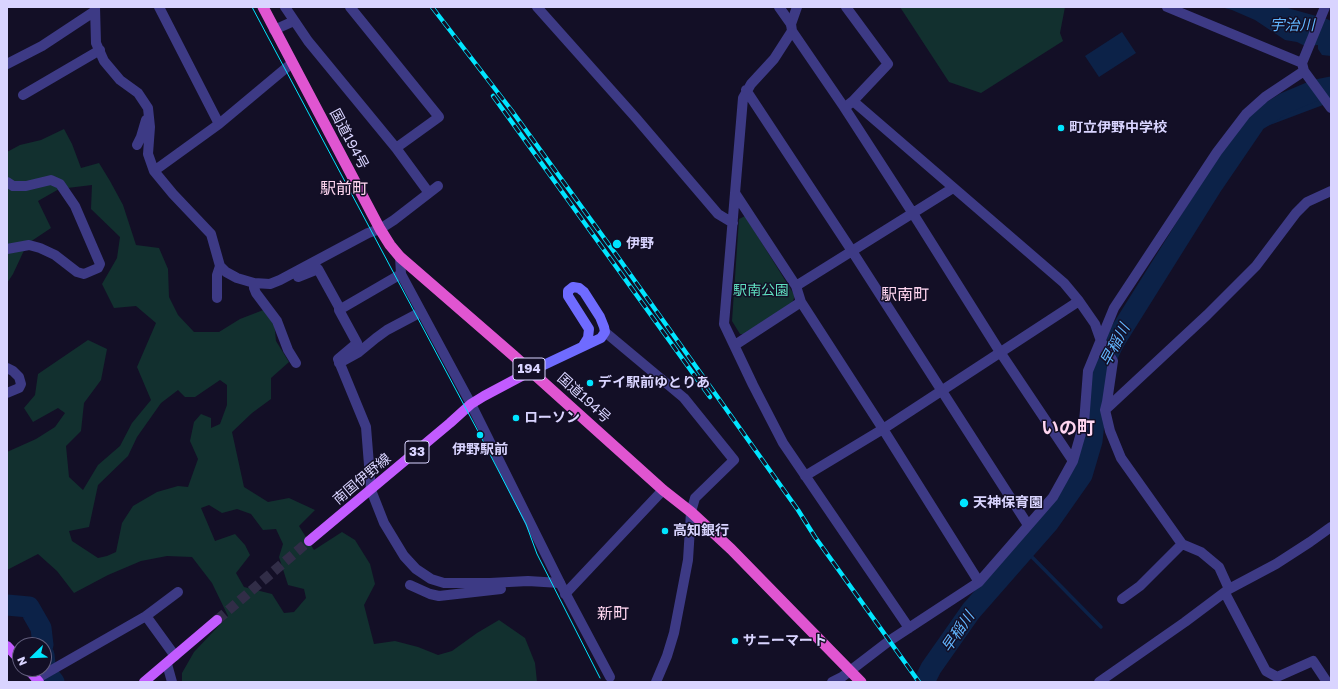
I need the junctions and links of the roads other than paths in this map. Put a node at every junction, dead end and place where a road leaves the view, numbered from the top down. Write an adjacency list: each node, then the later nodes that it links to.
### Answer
1 (159, 7): 24 (street)
2 (263, 7): 14 (highway, 国道194号 / 194)
3 (285, 7): 12 (street)
4 (350, 7): 26 (street)
5 (537, 7): 35 (street)
6 (780, 7): 13 (street)
7 (797, 7): 13 (street)
8 (846, 7): 21 (street)
9 (1167, 7): 17 (street)
10 (1325, 7): 17 (street)
11 (95, 9): 15 (street); 18 (street)
12 (294, 21): 14 (street); 26 (street)
13 (791, 28): 19 (street); 21 (street)
14 (274, 30): 16 (highway, 国道194号 / 194)
15 (100, 50): 20 (street); 23 (street)
16 (292, 63): 24 (street); 36 (highway, 国道194号 / 194)
17 (1303, 63): 22 (street); 51 (street)
18 (7, 64)
19 (746, 90): 31 (street); 38 (street)
20 (23, 95)
21 (848, 104): 30 (street); 34 (street)
22 (1329, 105)
23 (148, 108): 25 (street); 27 (street)
24 (219, 124): 27 (street)
25 (137, 145)
26 (396, 148): 33 (street)
27 (154, 171): 40 (street)
28 (7, 182): 37 (street)
29 (438, 186): 33 (street)
30 (953, 188): 34 (street); 46 (street)
31 (735, 192): 35 (street); 44 (street)
32 (1331, 192): 62 (street)
33 (429, 193): 36 (street)
34 (912, 212): 38 (street); 54 (street)
35 (733, 223): 52 (street)
36 (380, 228): 39 (highway, 国道194号 / 194); 42 (street)
37 (7, 249)
38 (852, 251): 44 (street); 59 (street)
39 (400, 257): 41 (street); 58 (highway, 国道194号 / 194)
40 (220, 266): 43 (street); 45 (street)
41 (401, 274): 48 (street); 49 (street)
42 (280, 280): 43 (street); 48 (street)
43 (254, 283): 55 (street)
44 (796, 286): 47 (street)
45 (217, 298)
46 (1079, 301): 51 (street); 54 (street)
47 (801, 302): 52 (street); 63 (street)
48 (339, 310): 56 (street)
49 (421, 312): 56 (street); 61 (street)
50 (605, 332): 53 (main road); 53 (main road); 68 (street)
51 (1101, 341): 62 (street); 64 (street)
52 (735, 345): 65 (street)
53 (583, 346): 58 (main road)
54 (1000, 352): 59 (street); 64 (street)
55 (296, 363)
56 (339, 363): 66 (street)
57 (7, 368): 60 (street)
58 (531, 371): 61 (main road, 南国伊野線 / 33); 67 (highway, 国道194号 / 194)
59 (941, 390): 63 (street); 69 (street)
60 (7, 393)
61 (471, 404): 66 (main road, 南国伊野線 / 33); 75 (street)
62 (1105, 410): 72 (street)
63 (883, 429): 65 (street); 74 (street)
64 (1074, 461): 69 (street)
65 (805, 476): 83 (street)
66 (371, 490): 71 (main road, 南国伊野線 / 33); 73 (street)
67 (663, 490): 68 (highway, 国道194号 / 194); 79 (street)
68 (691, 512): 86 (highway, 国道194号 / 194); 91 (street)
69 (1028, 524): 74 (street)
70 (1331, 527): 77 (street)
71 (309, 541)
72 (1182, 544): 77 (street); 80 (street)
73 (528, 581): 75 (street); 76 (street)
74 (979, 582): 83 (street)
75 (560, 583): 79 (street)
76 (410, 585)
77 (1227, 591): 94 (street); 95 (street)
78 (178, 592): 81 (street)
79 (565, 594): 87 (street)
80 (1122, 599)
81 (146, 616): 84 (street); 88 (street)
82 (217, 620): 84 (main road)
83 (908, 628): 86 (street)
84 (175, 656): 85 (main road)
85 (167, 664): 89 (main road); 90 (street)
86 (850, 670): 92 (street); 93 (highway, 国道194号 / 194)
87 (611, 680)
88 (38, 681)
89 (144, 682)
90 (172, 682)
91 (656, 682)
92 (832, 682)
93 (861, 682)
94 (1099, 682)
95 (1327, 682)

